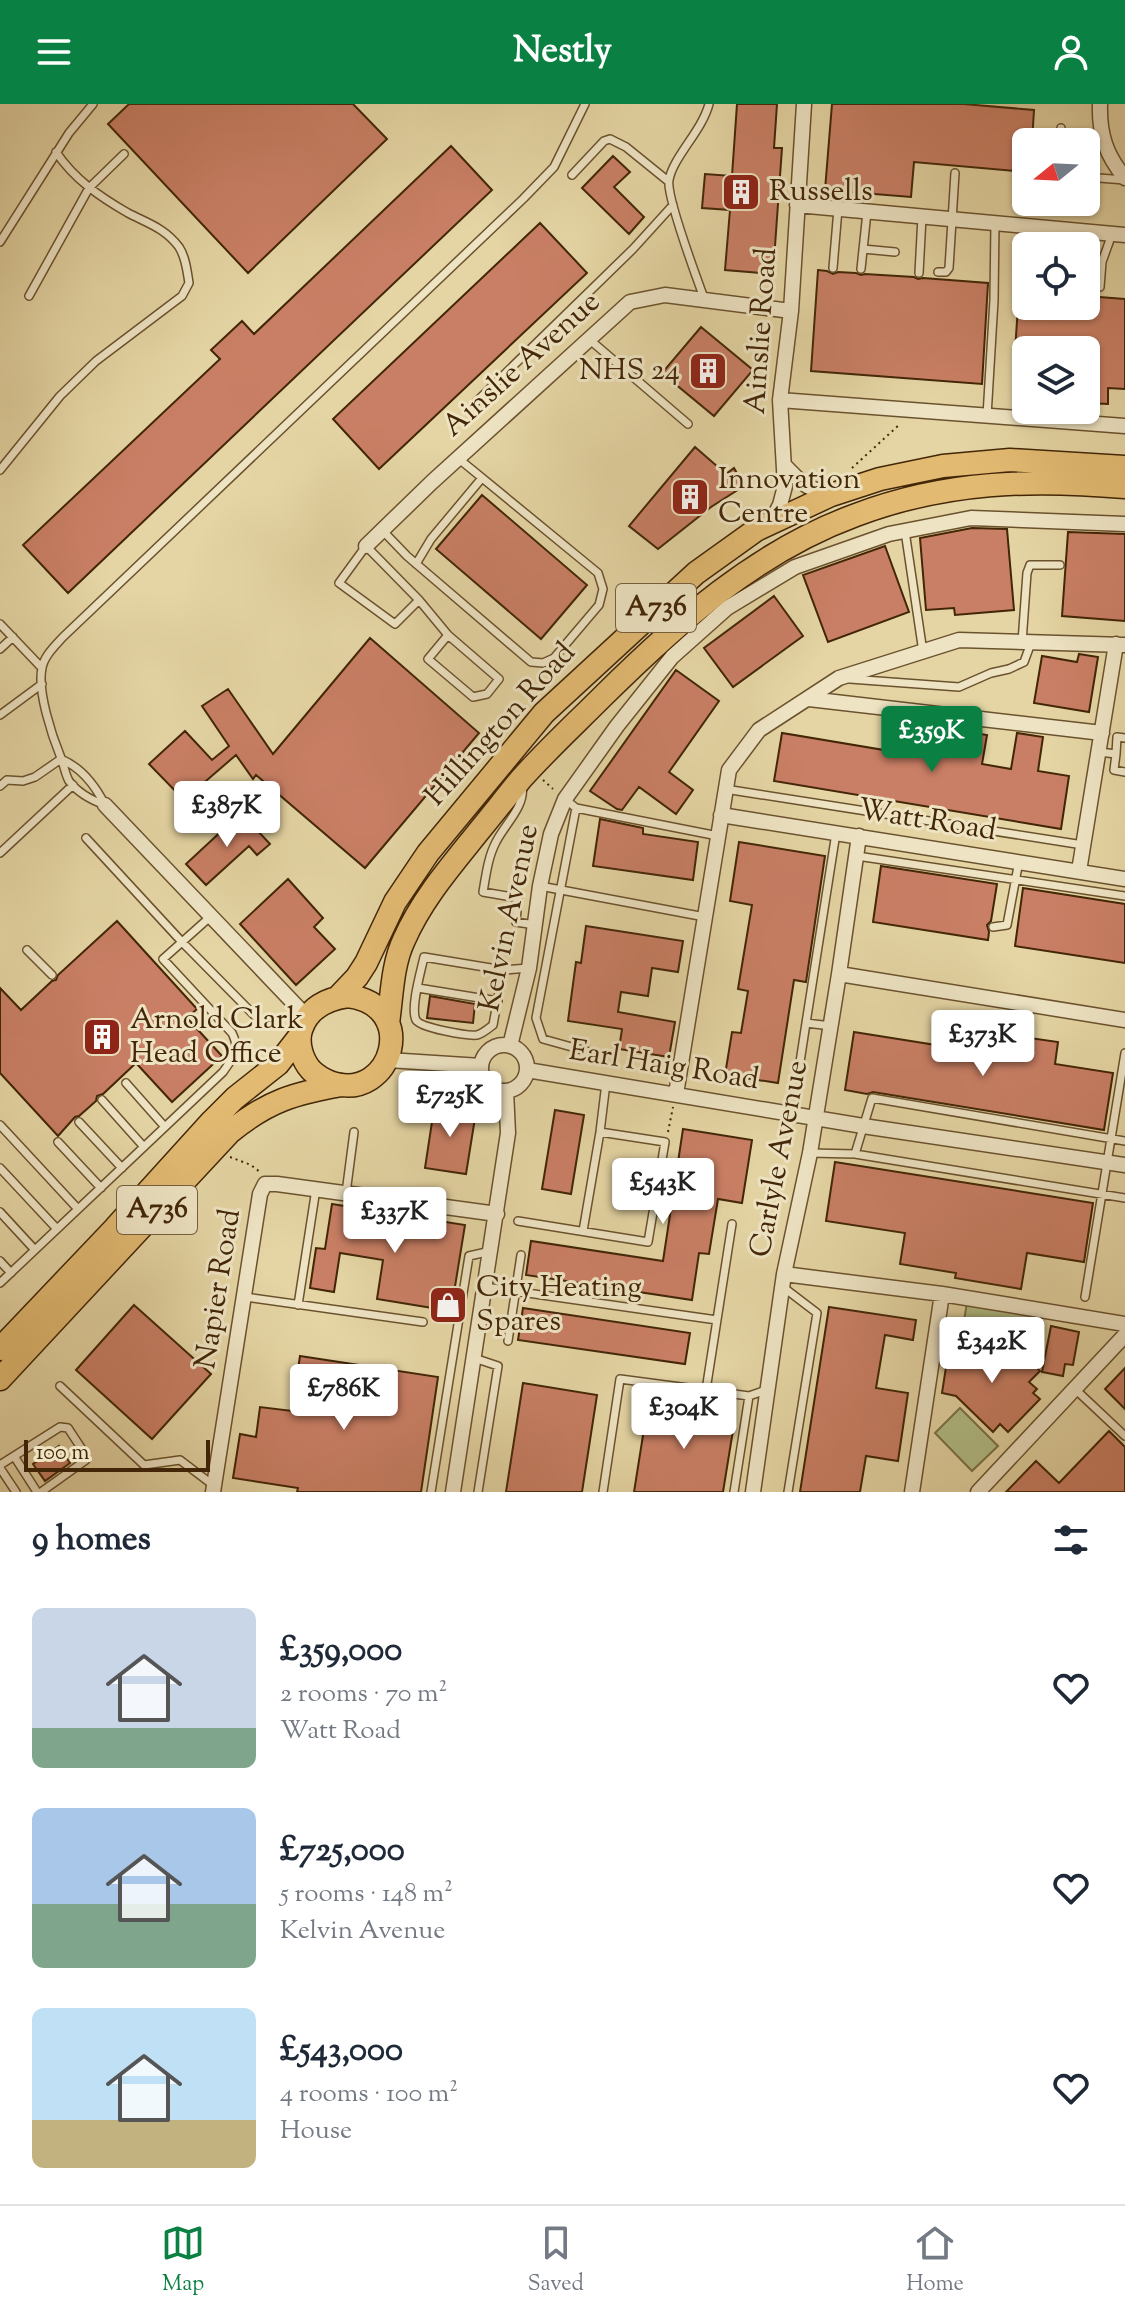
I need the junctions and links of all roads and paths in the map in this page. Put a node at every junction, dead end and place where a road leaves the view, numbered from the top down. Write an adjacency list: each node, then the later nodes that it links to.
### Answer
1 (93, 104): 6 (lane)
2 (585, 104): 63 (lane)
3 (709, 104): 12 (lane)
4 (804, 104): 15 (street, Ainslie Road)
5 (1100, 104): 11 (street)
6 (56, 152): 13 (lane); 22 (lane)
7 (124, 154): 13 (lane)
8 (955, 173): 19 (lane)
9 (572, 175): 12 (lane)
10 (1100, 178): 11 (lane)
11 (1125, 179)
12 (668, 181): 14 (lane)
13 (89, 188): 30 (lane); 43 (lane)
14 (673, 205): 31 (lane); 35 (lane)
15 (797, 205): 16 (street); 32 (street, Ainslie Road)
16 (838, 209): 17 (street); 25 (lane)
17 (867, 212): 18 (street); 23 (lane)
18 (922, 217): 19 (street); 28 (lane)
19 (951, 219): 20 (street); 27 (lane)
20 (995, 223): 21 (street); 37 (lane)
21 (1118, 234): 29 (lane)
22 (0, 242)
23 (863, 249): 24 (lane); 26 (lane)
24 (895, 252)
25 (833, 268)
26 (861, 269)
27 (938, 272)
28 (919, 273)
29 (1100, 287)
30 (29, 296)
31 (704, 298): 32 (street, Ainslie Avenue); 33 (street, Ainslie Avenue)
32 (791, 311): 34 (street, Ainslie Road)
33 (590, 340): 38 (lane); 40 (street, Ainslie Avenue)
34 (780, 400): 36 (street); 41 (street, Ainslie Road)
35 (474, 404)
36 (915, 410): 37 (street); 44 (path)
37 (987, 416): 39 (street)
38 (688, 424)
39 (1125, 426)
40 (458, 458): 45 (lane); 50 (street, Ainslie Avenue)
41 (785, 466): 47 (street); 48 (street, Ainslie Road)
42 (1125, 467): 47 (main road, Hillington Road / A736)
43 (0, 470)
44 (848, 472)
45 (482, 478): 53 (lane); 53 (lane)
46 (1125, 487): 74 (main road, Hillington Road / A736)
47 (837, 493): 48 (main road, Hillington Road / A736)
48 (771, 523): 108 (main road, Hillington Road / A736)
49 (1125, 524): 51 (street, Kelvin Avenue)
50 (382, 530): 52 (street, Ainslie Avenue); 53 (lane)
51 (905, 531): 62 (lane); 78 (street, Kelvin Avenue)
52 (366, 546): 55 (lane); 55 (lane)
53 (416, 564)
54 (1060, 565): 59 (lane)
55 (419, 600): 57 (lane)
56 (0, 624): 58 (lane)
57 (448, 635): 57 (lane)
58 (13, 637): 61 (lane); 63 (lane)
59 (1027, 642): 60 (street); 62 (street); 64 (lane)
60 (1121, 644): 68 (street)
61 (0, 649)
62 (923, 652): 64 (street)
63 (42, 668): 65 (lane)
64 (839, 678): 66 (street)
65 (42, 684): 67 (lane); 72 (lane)
66 (809, 699): 68 (street); 77 (street)
67 (0, 715)
68 (1102, 733): 70 (street)
69 (1125, 738): 71 (lane)
70 (1099, 752): 71 (lane); 85 (street)
71 (1116, 754): 73 (lane)
72 (61, 759): 75 (lane); 76 (lane); 79 (lane)
73 (1125, 772)
74 (521, 779): 99 (lane); 112 (main road, Hillington Road / A736)
75 (73, 785): 79 (lane); 87 (lane)
76 (0, 786)
77 (725, 789): 80 (street); 85 (lane)
78 (570, 804): 82 (lane); 94 (street, Kelvin Avenue); 95 (lane)
79 (105, 805): 97 (street)
80 (721, 815): 81 (street, Watt Road); 82 (street)
81 (836, 833): 83 (street, Watt Road); 113 (lane)
82 (718, 836): 98 (street)
83 (859, 836): 86 (street, Watt Road); 88 (street, Carlyle Avenue)
84 (86, 838): 101 (lane)
85 (1084, 845): 91 (street)
86 (955, 851): 89 (street, Watt Road); 90 (lane)
87 (0, 853)
88 (857, 856): 90 (lane); 105 (street, Carlyle Avenue)
89 (1019, 861): 91 (street, Watt Road); 93 (lane)
90 (951, 870): 93 (lane)
91 (1079, 871): 92 (street, Watt Road)
92 (1125, 879)
93 (1015, 880): 96 (lane); 100 (lane)
94 (540, 886): 95 (lane); 99 (street, Kelvin Avenue)
95 (561, 890): 98 (lane); 118 (lane)
96 (1125, 896)
97 (210, 917): 101 (lane); 115 (street)
98 (705, 917): 127 (street)
99 (535, 925): 103 (street, Kelvin Avenue)
100 (993, 927)
101 (182, 942): 110 (lane); 133 (lane)
102 (27, 950): 106 (lane)
103 (529, 968): 104 (lane); 116 (street, Kelvin Avenue)
104 (503, 970): 107 (lane); 109 (lane)
105 (839, 974): 111 (street); 114 (street, Carlyle Avenue)
106 (52, 975)
107 (418, 988): 109 (lane); 109 (lane)
108 (338, 997): 112 (main road); 115 (main road, A736)
109 (498, 1001)
110 (256, 1017)
111 (1125, 1020)
112 (388, 1023): 119 (main road, A736)
113 (806, 1023): 114 (lane); 122 (lane)
114 (831, 1026): 129 (street, Carlyle Avenue)
115 (303, 1027): 125 (main road); 181 (main road, A736)
116 (510, 1046): 120 (street); 121 (street)
117 (1125, 1053): 136 (lane)
118 (604, 1056)
119 (388, 1060): 120 (street); 125 (main road, A736)
120 (481, 1066): 126 (street)
121 (527, 1070): 124 (street, Earl Haig Road); 126 (street)
122 (798, 1075)
123 (126, 1083): 133 (lane)
124 (606, 1083): 127 (street, Earl Haig Road); 135 (lane)
125 (342, 1085): 141 (main road, A736)
126 (506, 1091): 156 (street)
127 (676, 1094): 129 (street, Earl Haig Road); 139 (path)
128 (102, 1100): 140 (lane)
129 (816, 1117): 132 (street, Earl Haig Road); 142 (street, Carlyle Avenue)
130 (79, 1122): 147 (lane)
131 (0, 1125): 154 (lane)
132 (863, 1126): 136 (lane); 143 (lane); 144 (street, Earl Haig Road)
133 (165, 1127): 140 (lane)
134 (354, 1132): 151 (lane)
135 (600, 1132): 139 (lane); 160 (lane)
136 (1110, 1138): 137 (lane); 144 (lane)
137 (1125, 1141)
138 (58, 1142): 149 (lane)
139 (665, 1142): 160 (lane)
140 (144, 1147): 147 (lane)
141 (212, 1151): 148 (path); 183 (main road, A736)
142 (810, 1153): 143 (lane); 166 (street, Carlyle Avenue)
143 (855, 1154): 152 (lane)
144 (1106, 1162): 145 (street, Earl Haig Road); 152 (lane)
145 (1125, 1165)
146 (0, 1168): 159 (lane)
147 (122, 1168): 149 (lane)
148 (277, 1184): 150 (street, Napier Road); 171 (street, Napier Road)
149 (101, 1188): 154 (lane)
150 (316, 1189): 151 (street, Napier Road); 173 (lane)
151 (346, 1193): 156 (street, Napier Road)
152 (1102, 1193): 153 (lane); 172 (lane)
153 (1125, 1198)
154 (78, 1209): 159 (lane)
155 (0, 1212): 161 (lane)
156 (497, 1214): 162 (street)
157 (518, 1221): 160 (lane)
158 (732, 1224): 174 (lane)
159 (57, 1229): 161 (lane)
160 (583, 1231)
161 (35, 1250): 165 (lane)
162 (491, 1251): 168 (street); 177 (lane)
163 (521, 1255): 169 (lane)
164 (0, 1261): 165 (lane)
165 (11, 1273): 167 (lane)
166 (784, 1281): 170 (street); 185 (street, Carlyle Avenue); 201 (lane)
167 (0, 1283)
168 (485, 1287): 169 (lane); 178 (street)
169 (516, 1291): 174 (lane); 180 (lane)
170 (942, 1294): 176 (street); 202 (street)
171 (245, 1297): 173 (lane); 192 (street, Napier Road)
172 (1085, 1297)
173 (298, 1305): 175 (lane)
174 (717, 1320): 187 (lane)
175 (423, 1322)
176 (1125, 1324)
177 (457, 1329): 178 (lane); 195 (lane)
178 (478, 1333): 182 (street)
179 (1125, 1335): 186 (street)
180 (508, 1341)
181 (0, 1349)
182 (474, 1358): 196 (street); 197 (lane)
183 (0, 1379)
184 (60, 1386): 192 (lane)
185 (768, 1389): 188 (lane); 200 (street, Carlyle Avenue)
186 (1075, 1389): 189 (lane); 203 (street)
187 (706, 1390): 188 (lane); 198 (lane)
188 (749, 1396): 199 (lane)
189 (1125, 1436)
190 (14, 1456): 191 (lane); 194 (lane); 194 (lane)
191 (0, 1466): 193 (lane)
192 (214, 1489)
193 (16, 1492)
194 (39, 1492)
195 (431, 1492)
196 (453, 1492)
197 (478, 1492)
198 (603, 1492)
199 (734, 1492)
200 (753, 1492)
201 (788, 1492)
202 (912, 1492)
203 (978, 1492)

